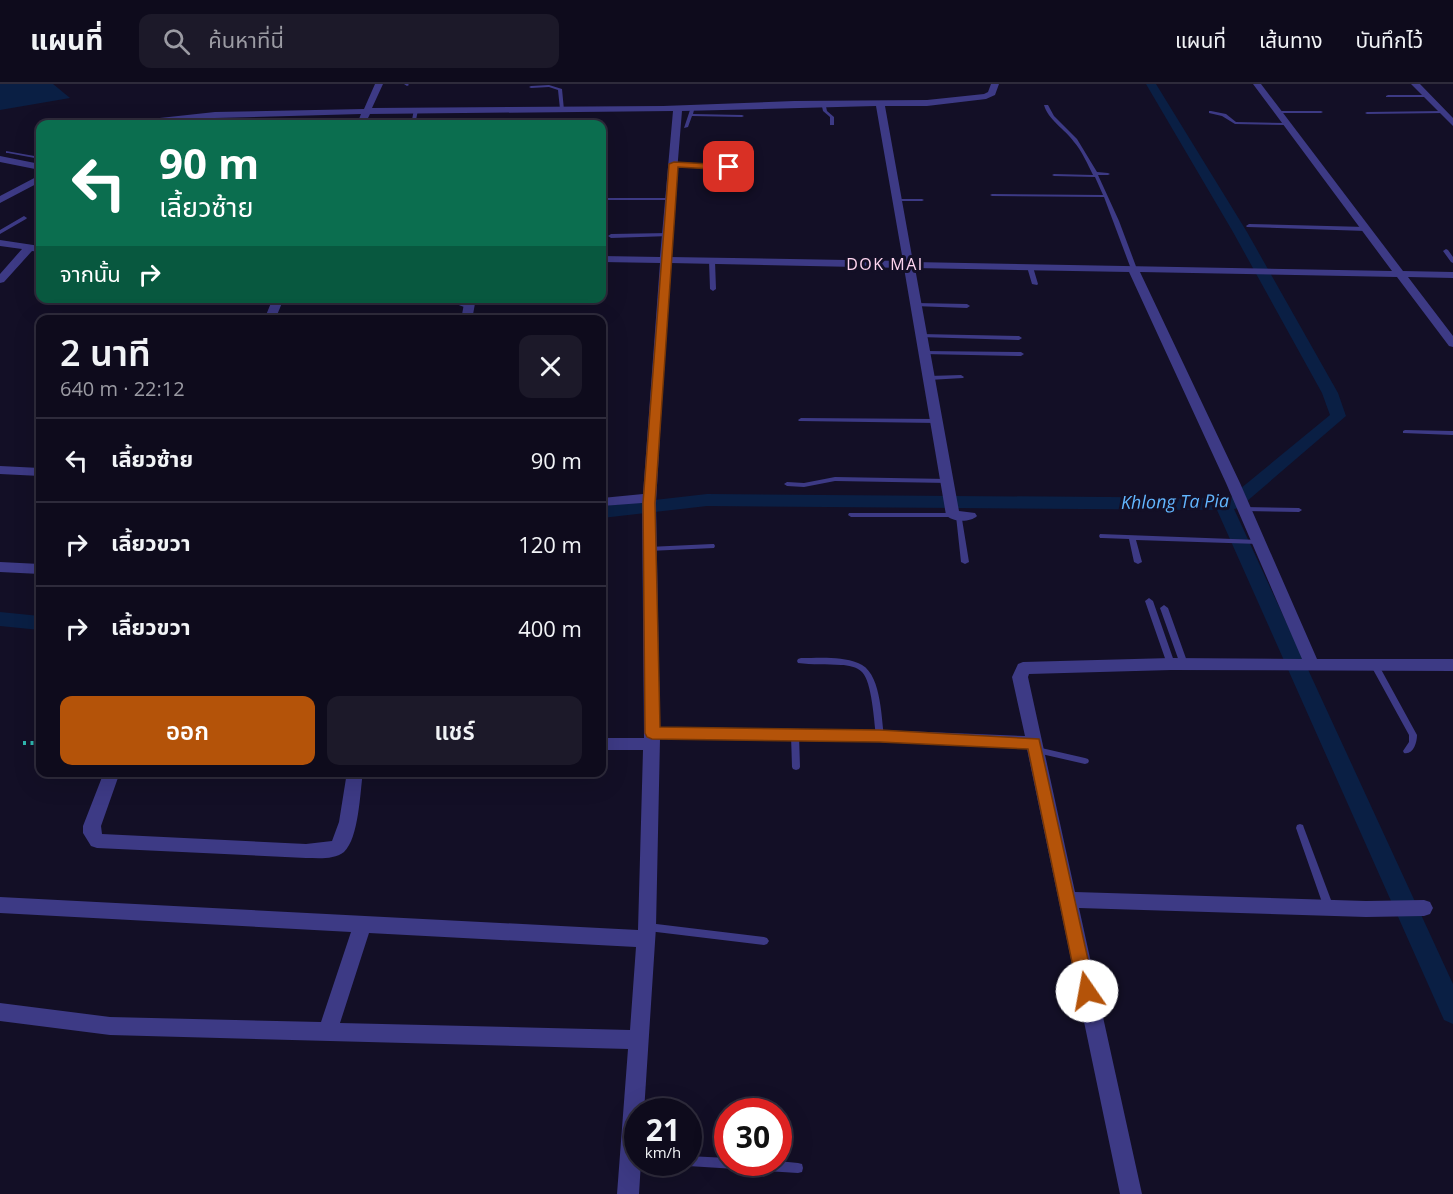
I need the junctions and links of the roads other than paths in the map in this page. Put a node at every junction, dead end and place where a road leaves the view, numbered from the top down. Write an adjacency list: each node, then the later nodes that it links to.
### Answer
1 (379, 84): 19 (street)
2 (995, 84): 9 (street)
3 (1257, 84): 16 (street)
4 (1415, 84): 7 (street)
5 (531, 87): 12 (lane)
6 (1388, 96): 7 (lane)
7 (1427, 96): 18 (street)
8 (823, 103): 9 (street); 14 (street); 28 (lane)
9 (880, 103): 46 (street)
10 (1046, 106): 37 (lane)
11 (678, 107): 12 (street); 14 (street); 34 (street)
12 (562, 109): 13 (street)
13 (416, 110): 19 (street); 26 (lane)
14 (692, 111): 22 (lane); 30 (lane)
15 (1211, 112): 29 (lane)
16 (1277, 112): 17 (lane); 29 (street)
17 (1321, 112)
18 (1442, 112): 20 (lane); 27 (street)
19 (366, 113): 21 (street); 25 (street)
20 (1367, 114)
21 (248, 115): 23 (street); 24 (street)
22 (742, 116)
23 (169, 120)
24 (241, 120)
25 (363, 120)
26 (414, 120)
27 (1453, 123)
28 (832, 124)
29 (1286, 124): 50 (street)
30 (686, 127)
31 (8, 152): 32 (lane)
32 (36, 157)
33 (0, 159): 35 (street)
34 (674, 164): 36 (lane); 44 (street)
35 (36, 166)
36 (729, 167)
37 (1095, 174): 38 (lane); 39 (lane); 42 (lane)
38 (1108, 174)
39 (1054, 175)
40 (36, 180): 45 (street)
41 (992, 195): 42 (lane)
42 (1105, 196): 64 (lane)
43 (606, 199): 44 (lane)
44 (671, 199): 52 (street)
45 (0, 200)
46 (896, 200): 47 (lane); 62 (street)
47 (922, 200)
48 (24, 218): 51 (lane)
49 (1249, 226): 50 (lane)
50 (1366, 229): 65 (street)
51 (0, 232)
52 (668, 235): 53 (lane); 59 (street)
53 (611, 236)
54 (0, 243): 55 (street)
55 (28, 249): 56 (street); 67 (street)
56 (36, 249)
57 (1446, 251): 61 (lane)
58 (606, 259): 59 (street)
59 (665, 260): 60 (street); 87 (street)
60 (712, 261): 62 (street); 69 (lane)
61 (1453, 261)
62 (908, 265): 63 (street); 70 (street)
63 (1030, 267): 64 (street); 68 (lane)
64 (1133, 269): 65 (street); 89 (street)
65 (1400, 274): 66 (street); 74 (street)
66 (1453, 275)
67 (0, 280)
68 (1035, 284)
69 (712, 289)
70 (916, 305): 71 (lane); 72 (street)
71 (967, 306)
72 (921, 336): 73 (lane); 75 (street)
73 (1019, 338)
74 (1453, 344)
75 (925, 352): 76 (lane); 78 (street)
76 (1021, 354)
77 (961, 377): 78 (lane)
78 (929, 378): 80 (street)
79 (801, 420): 80 (lane)
80 (937, 421): 85 (street)
81 (1405, 432): 82 (lane)
82 (1453, 433)
83 (0, 470): 84 (street)
84 (36, 472)
85 (948, 481): 86 (lane); 91 (street)
86 (787, 484)
87 (650, 500): 88 (street); 97 (street)
88 (606, 502)
89 (1243, 504): 90 (lane); 95 (street)
90 (1299, 510)
91 (959, 514): 92 (lane); 98 (lane)
92 (852, 515)
93 (1102, 536): 94 (lane)
94 (1132, 537): 95 (lane); 99 (lane)
95 (1254, 542): 106 (street)
96 (712, 546): 97 (lane)
97 (648, 547): 111 (street)
98 (965, 562)
99 (1137, 562)
100 (0, 567): 101 (street)
101 (36, 569)
102 (1149, 601): 105 (lane)
103 (1164, 608): 105 (lane)
104 (801, 661): 110 (lane)
105 (1178, 664): 106 (street); 113 (street)
106 (1308, 664): 107 (street)
107 (1374, 664): 108 (street); 114 (lane)
108 (1453, 665)
109 (795, 735): 110 (street); 111 (street); 116 (lane)
110 (880, 736): 113 (street)
111 (652, 738): 112 (street); 125 (street)
112 (606, 744)
113 (1035, 747): 115 (lane); 120 (street)
114 (1407, 751)
115 (1085, 761)
116 (796, 767)
117 (110, 777): 118 (street)
118 (354, 777)
119 (1300, 828): 122 (lane)
120 (1067, 900): 122 (street); 135 (street)
121 (0, 906): 124 (street)
122 (1329, 908): 123 (street)
123 (1424, 908)
124 (363, 924): 125 (street); 128 (street)
125 (646, 933): 126 (lane); 129 (street)
126 (764, 941)
127 (0, 1012): 128 (street)
128 (328, 1031): 129 (street)
129 (640, 1040): 130 (street)
130 (637, 1098)
131 (702, 1162): 132 (lane)
132 (798, 1168)
133 (631, 1176): 134 (street)
134 (628, 1194)
135 (1131, 1194)

